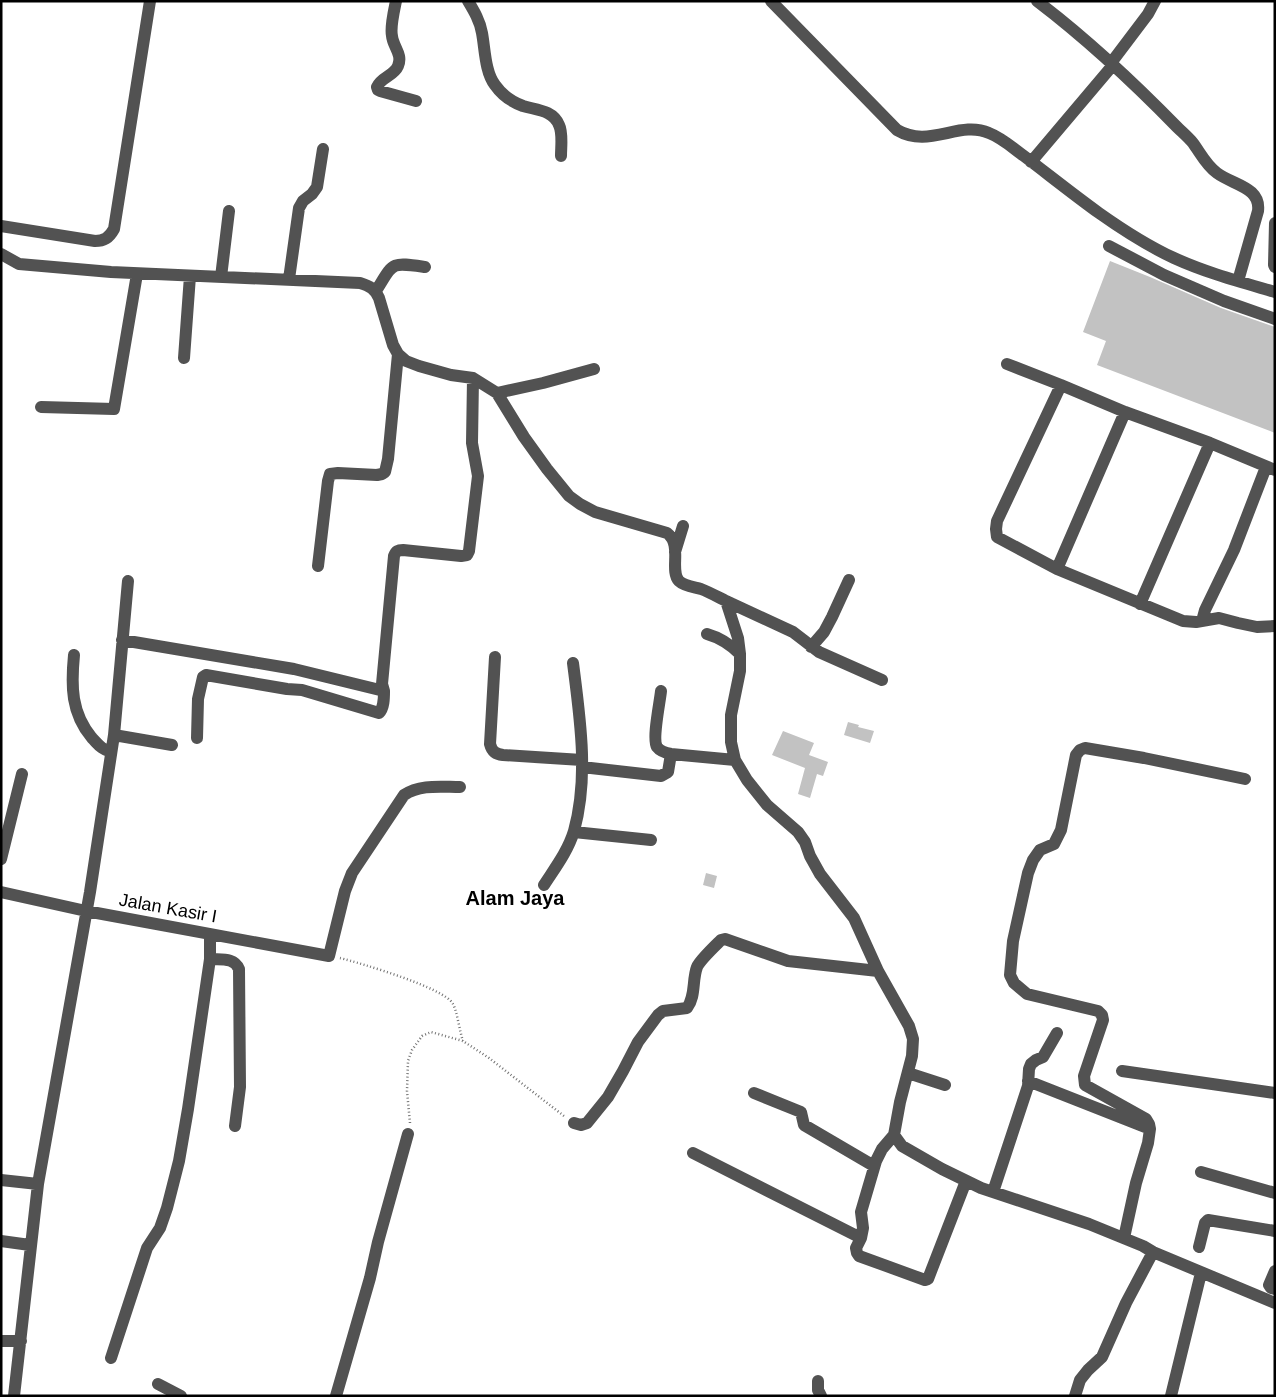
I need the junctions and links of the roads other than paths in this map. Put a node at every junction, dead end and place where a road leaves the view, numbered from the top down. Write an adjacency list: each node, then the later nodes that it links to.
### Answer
1 (150, 1): 14 (street)
2 (396, 1): 8 (street)
3 (468, 1): 10 (street)
4 (772, 1): 11 (street)
5 (1037, 1): 7 (street)
6 (1155, 1): 7 (street)
7 (1112, 64): 11 (street); 23 (street)
8 (416, 101)
9 (323, 149): 22 (street)
10 (561, 156)
11 (1032, 162): 23 (street)
12 (229, 211): 21 (street)
13 (1275, 223): 17 (street)
14 (1, 226)
15 (1110, 246): 26 (street)
16 (1, 254): 19 (street)
17 (1275, 267)
18 (425, 268): 24 (street)
19 (137, 274): 20 (street); 34 (street)
20 (190, 276): 21 (street); 28 (street)
21 (221, 277): 22 (street)
22 (289, 279): 24 (street)
23 (1238, 281): 25 (street)
24 (376, 291): 27 (street)
25 (1275, 292)
26 (1275, 319)
27 (398, 354): 31 (street); 40 (street)
28 (184, 358)
29 (1007, 364): 32 (street)
30 (594, 369): 33 (street)
31 (473, 378): 33 (street); 56 (street)
32 (1061, 384): 35 (street); 41 (street)
33 (497, 393): 39 (street)
34 (41, 407)
35 (1125, 412): 36 (street); 41 (street)
36 (1210, 443): 37 (street); 45 (street)
37 (1271, 468): 46 (street)
38 (683, 526): 39 (street)
39 (675, 552): 44 (street)
40 (318, 566)
41 (1057, 569): 45 (street)
42 (849, 580): 50 (street)
43 (128, 581): 49 (street)
44 (726, 601): 50 (street); 51 (street)
45 (1140, 604): 46 (street)
46 (1202, 622): 47 (street)
47 (1275, 626)
48 (707, 634): 51 (street)
49 (122, 640): 56 (street); 58 (street)
50 (811, 647): 55 (street)
51 (740, 654): 63 (street)
52 (74, 655): 61 (street)
53 (495, 656): 64 (street)
54 (573, 663): 64 (street)
55 (882, 680)
56 (384, 691): 59 (street)
57 (661, 691): 62 (street)
58 (114, 734): 60 (street); 61 (street)
59 (197, 738)
60 (172, 744)
61 (111, 752): 73 (street)
62 (671, 754): 63 (street); 64 (street)
63 (735, 760): 76 (street)
64 (582, 764): 68 (street)
65 (22, 774): 70 (street)
66 (1245, 779): 86 (street)
67 (460, 787): 74 (street, Jalan Kasir I)
68 (574, 832): 69 (street); 71 (street)
69 (651, 840)
70 (1, 859)
71 (544, 885)
72 (1, 892): 73 (street, Jalan Kasir I)
73 (86, 911): 74 (street, Jalan Kasir I); 94 (street)
74 (210, 934): 75 (street)
75 (210, 959): 85 (street); 110 (street)
76 (878, 971): 79 (street); 84 (street)
77 (1057, 1033): 80 (street)
78 (1122, 1071): 83 (street)
79 (908, 1073): 81 (street); 88 (street)
80 (1028, 1081): 86 (street); 95 (street)
81 (945, 1085)
82 (754, 1093): 90 (street)
83 (1275, 1093)
84 (574, 1123)
85 (236, 1126)
86 (1150, 1130): 99 (street)
87 (408, 1134): 115 (street)
88 (894, 1135): 90 (street); 93 (street)
89 (693, 1153): 98 (street)
90 (874, 1166): 98 (street)
91 (1201, 1172): 96 (street)
92 (1, 1180): 94 (street)
93 (966, 1180): 95 (street); 98 (street)
94 (38, 1184): 101 (street)
95 (992, 1192): 99 (street)
96 (1275, 1193)
97 (1275, 1231): 102 (street)
98 (861, 1238)
99 (1124, 1238): 103 (street)
100 (1, 1241): 101 (street)
101 (30, 1245): 109 (street)
102 (1199, 1247)
103 (1153, 1252): 105 (street); 117 (street)
104 (1275, 1271): 106 (street)
105 (1202, 1273): 107 (street); 118 (street)
106 (1275, 1289)
107 (1275, 1303)
108 (1, 1341): 109 (street)
109 (21, 1341): 113 (street)
110 (111, 1358)
111 (818, 1380): 116 (street)
112 (158, 1384): 114 (street)
113 (14, 1396)
114 (181, 1396)
115 (336, 1396)
116 (821, 1396)
117 (1075, 1396)
118 (1171, 1396)

